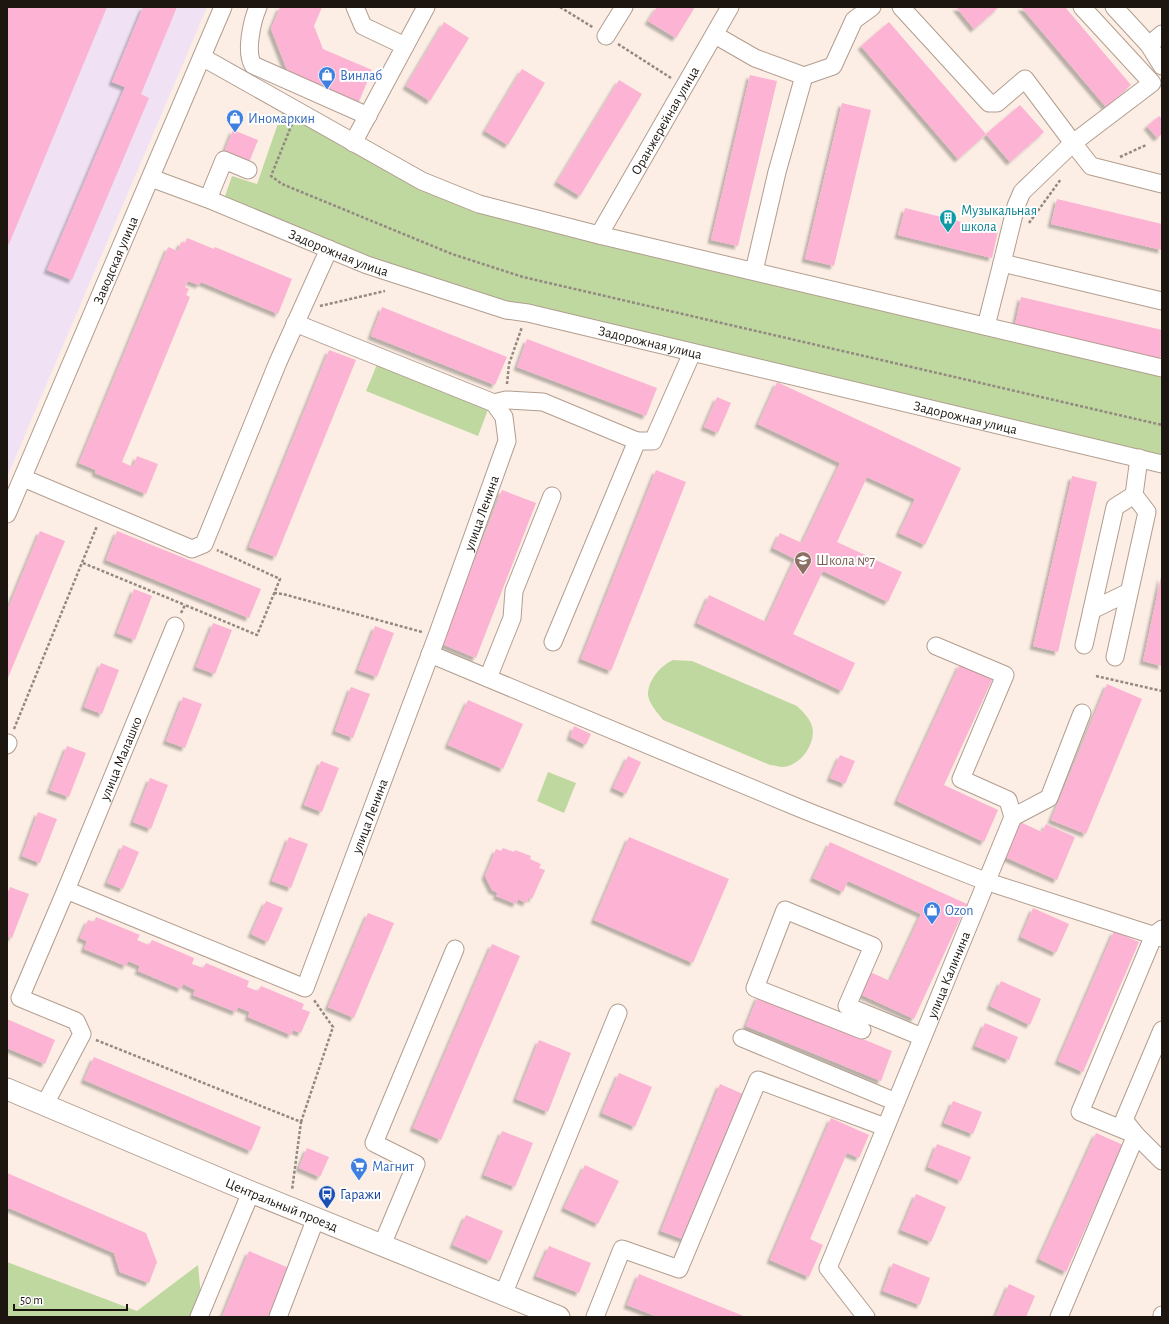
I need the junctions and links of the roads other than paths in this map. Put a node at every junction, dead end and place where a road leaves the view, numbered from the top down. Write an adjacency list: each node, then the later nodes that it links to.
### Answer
1 (223, 7): 16 (street, Заводская улица)
2 (258, 7): 19 (street)
3 (355, 7): 15 (street)
4 (426, 7): 15 (street)
5 (624, 7): 13 (street)
6 (730, 7): 12 (street, Оранжерейная улица)
7 (872, 7): 18 (street)
8 (901, 7): 21 (street)
9 (1082, 7): 21 (street)
10 (1114, 7): 14 (street)
11 (1162, 34): 14 (street)
12 (715, 35): 18 (street); 26 (street, Оранжерейная улица)
13 (606, 36)
14 (1149, 45): 17 (street)
15 (405, 46): 19 (street)
16 (202, 57): 20 (street); 23 (street, Заводская улица)
17 (1162, 66)
18 (804, 76): 29 (street)
19 (368, 116): 20 (street)
20 (353, 143): 26 (street)
21 (1073, 143): 24 (street); 28 (street)
22 (248, 170): 25 (street)
23 (151, 178): 25 (street, Задорожная улица); 39 (street, Заводская улица)
24 (1162, 184)
25 (208, 199): 27 (street, Задорожная улица)
26 (599, 235): 29 (street)
27 (329, 249): 31 (street); 33 (street, Задорожная улица)
28 (1002, 263): 30 (street); 32 (street)
29 (754, 271): 32 (street)
30 (1162, 301)
31 (298, 316): 35 (street); 39 (street)
32 (986, 326): 34 (street)
33 (692, 353): 36 (street); 37 (street, Задорожная улица)
34 (1162, 368)
35 (500, 402): 36 (street); 49 (street, улица Ленина)
36 (637, 441): 46 (street)
37 (1139, 458): 38 (street, Задорожная улица); 40 (street)
38 (1162, 464)
39 (22, 478): 42 (street, Заводская улица)
40 (1134, 494): 43 (street); 44 (street)
41 (552, 496): 51 (street)
42 (7, 514)
43 (1130, 592): 44 (street); 50 (street)
44 (1092, 610): 47 (street)
45 (175, 626): 55 (street, улица Малашко)
46 (553, 642)
47 (1084, 645)
48 (936, 646): 53 (street)
49 (430, 654): 51 (street); 55 (street, улица Ленина)
50 (1115, 657)
51 (488, 678): 54 (street)
52 (1082, 713): 53 (street)
53 (1013, 817): 54 (street, улица Калинина)
54 (985, 881): 56 (street); 62 (street, улица Калинина)
55 (66, 890): 58 (street, улица Малашко)
56 (1159, 934): 68 (street)
57 (455, 949): 72 (street)
58 (13, 996): 66 (street)
59 (618, 1013): 73 (street)
60 (862, 1030): 62 (street)
61 (1162, 1030): 68 (street)
62 (922, 1037): 65 (street, улица Калинина)
63 (742, 1038): 65 (street)
64 (7, 1089): 66 (main road, Центральный проезд)
65 (896, 1102): 67 (street, улица Калинина)
66 (45, 1104): 70 (main road, Центральный проезд)
67 (886, 1128): 77 (street); 78 (street, улица Калинина)
68 (1136, 1135): 69 (street); 79 (street)
69 (1162, 1161)
70 (251, 1192): 71 (main road, Центральный проезд); 74 (street)
71 (316, 1218): 72 (main road, Центральный проезд); 75 (street)
72 (382, 1245): 73 (main road, Центральный проезд)
73 (503, 1295): 76 (main road, Центральный проезд)
74 (199, 1317)
75 (278, 1317)
76 (558, 1317)
77 (595, 1317)
78 (866, 1317)
79 (1059, 1317)

